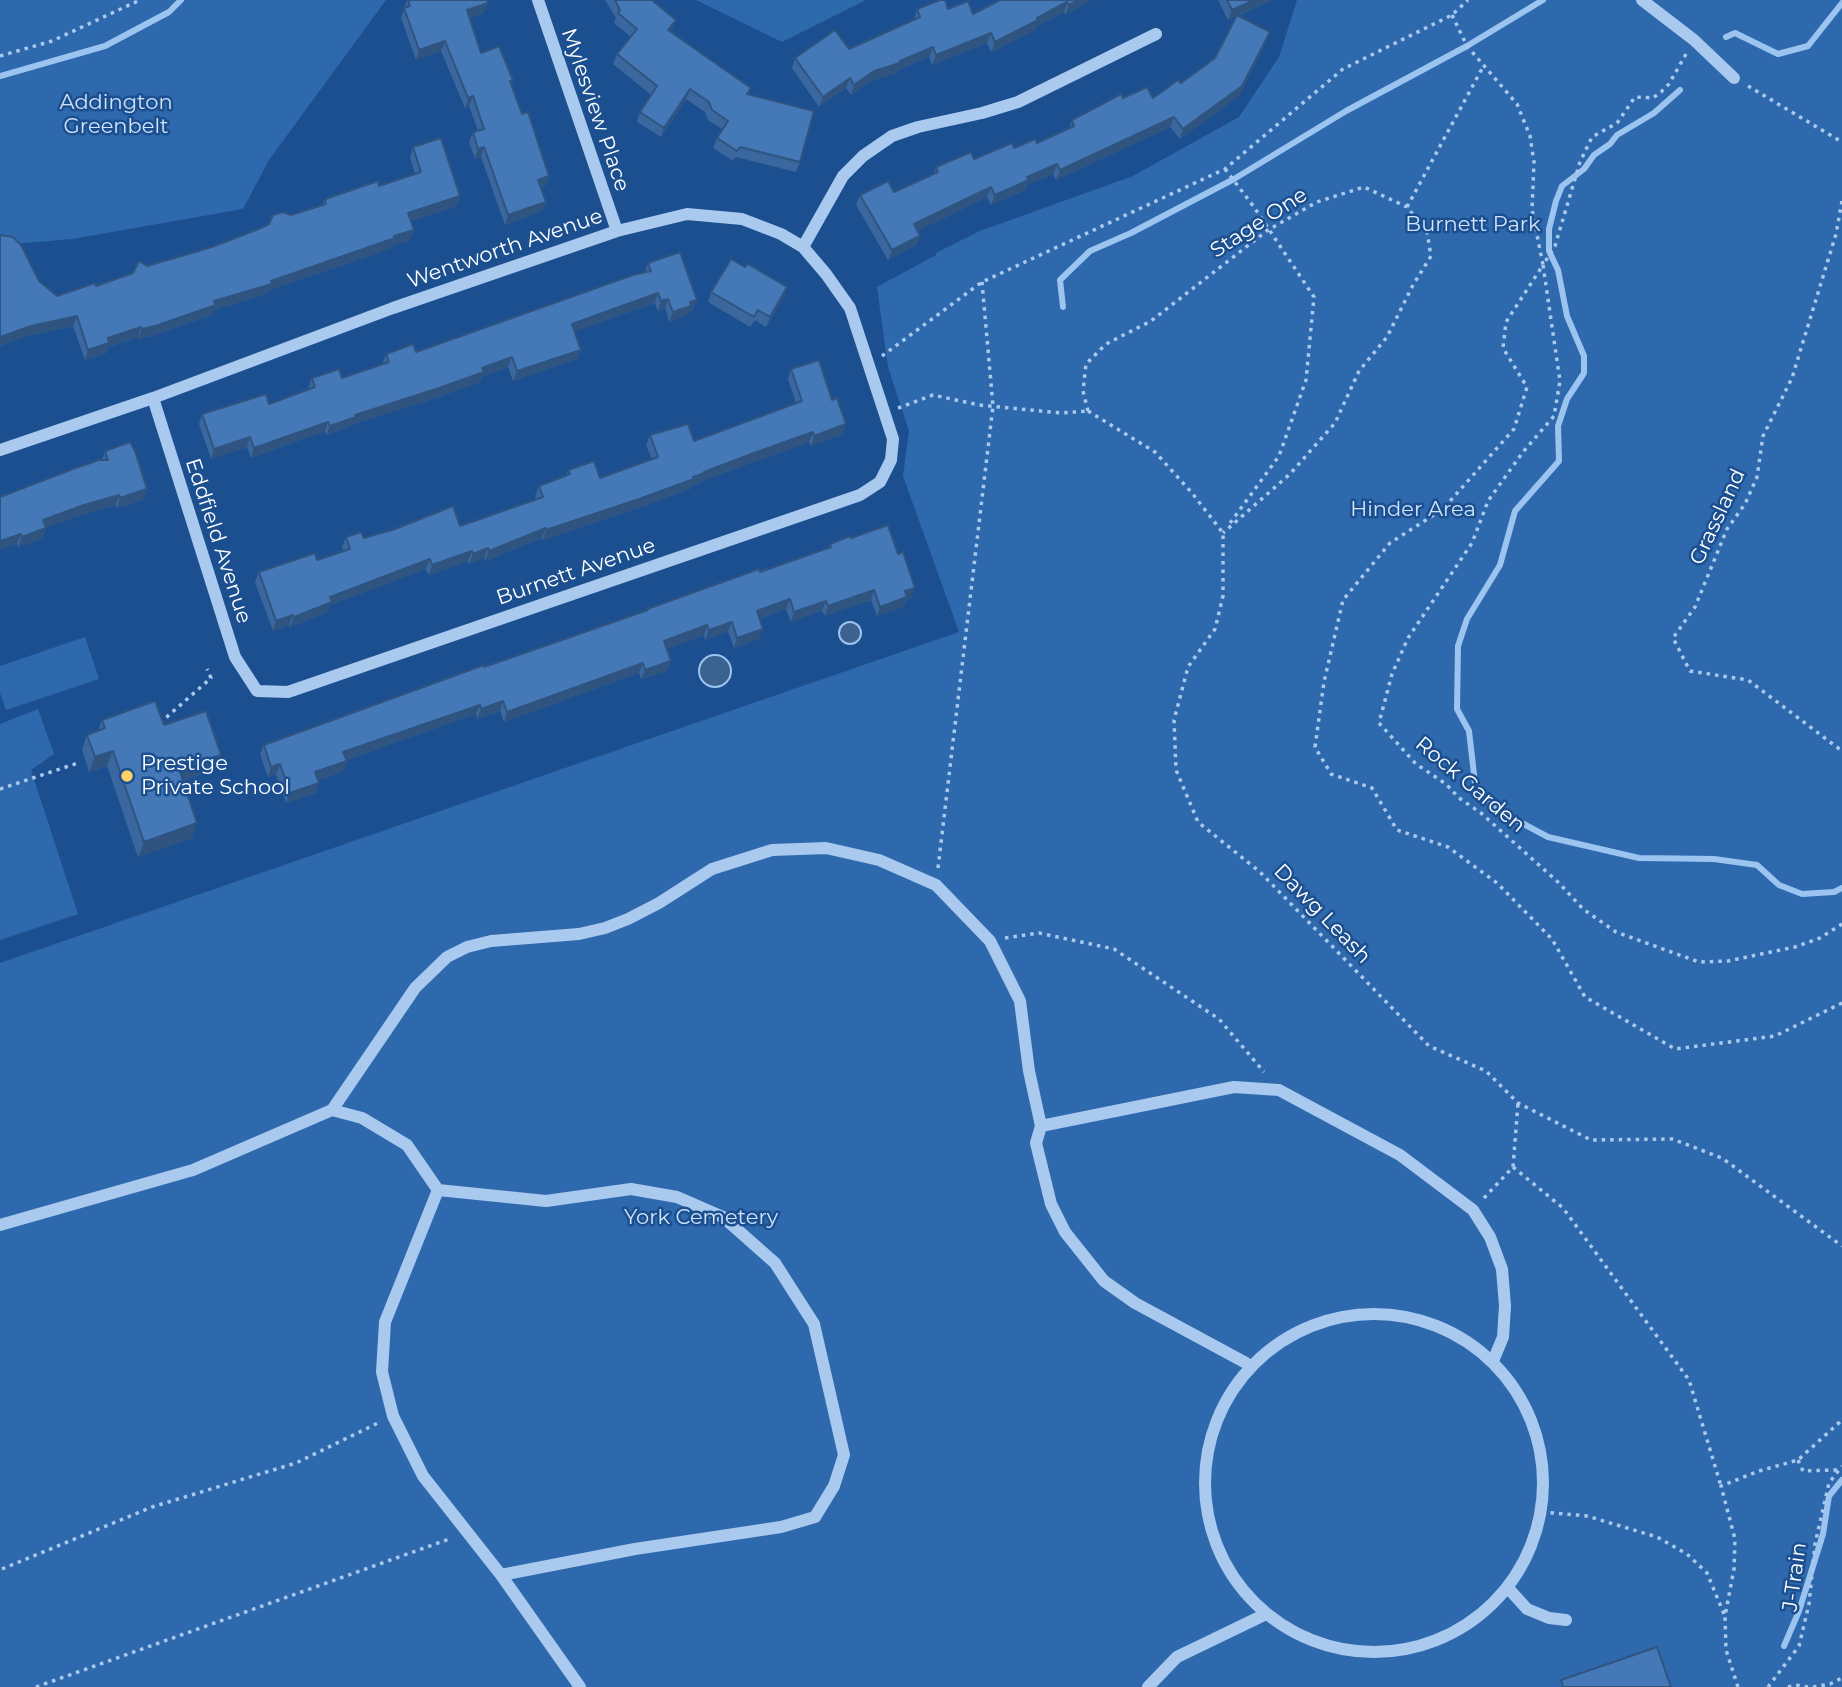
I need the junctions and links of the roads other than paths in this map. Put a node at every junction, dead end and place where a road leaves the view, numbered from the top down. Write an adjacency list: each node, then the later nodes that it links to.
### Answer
1 (538, 0): 5 (street, Mylesview Place)
2 (1642, 0): 4 (street)
3 (1156, 34): 6 (street)
4 (1734, 78)
5 (617, 231): 6 (street, Wentworth Avenue); 7 (street, Wentworth Avenue)
6 (803, 247): 9 (street, Wentworth Avenue)
7 (153, 398): 8 (street, Wentworth Avenue); 10 (street, Eddfield Avenue)
8 (0, 450)
9 (891, 460): 10 (street, Burnett Avenue)
10 (257, 691)
11 (332, 1110): 12 (street); 13 (street); 14 (street)
12 (1041, 1126): 15 (street); 16 (street)
13 (438, 1190): 17 (street); 17 (street)
14 (0, 1225)
15 (1493, 1361): 16 (street); 18 (street)
16 (1246, 1363): 19 (street)
17 (501, 1575): 21 (street)
18 (1508, 1588): 19 (street); 20 (street)
19 (1266, 1614): 22 (street)
20 (1566, 1620)
21 (580, 1687)
22 (1148, 1687)

